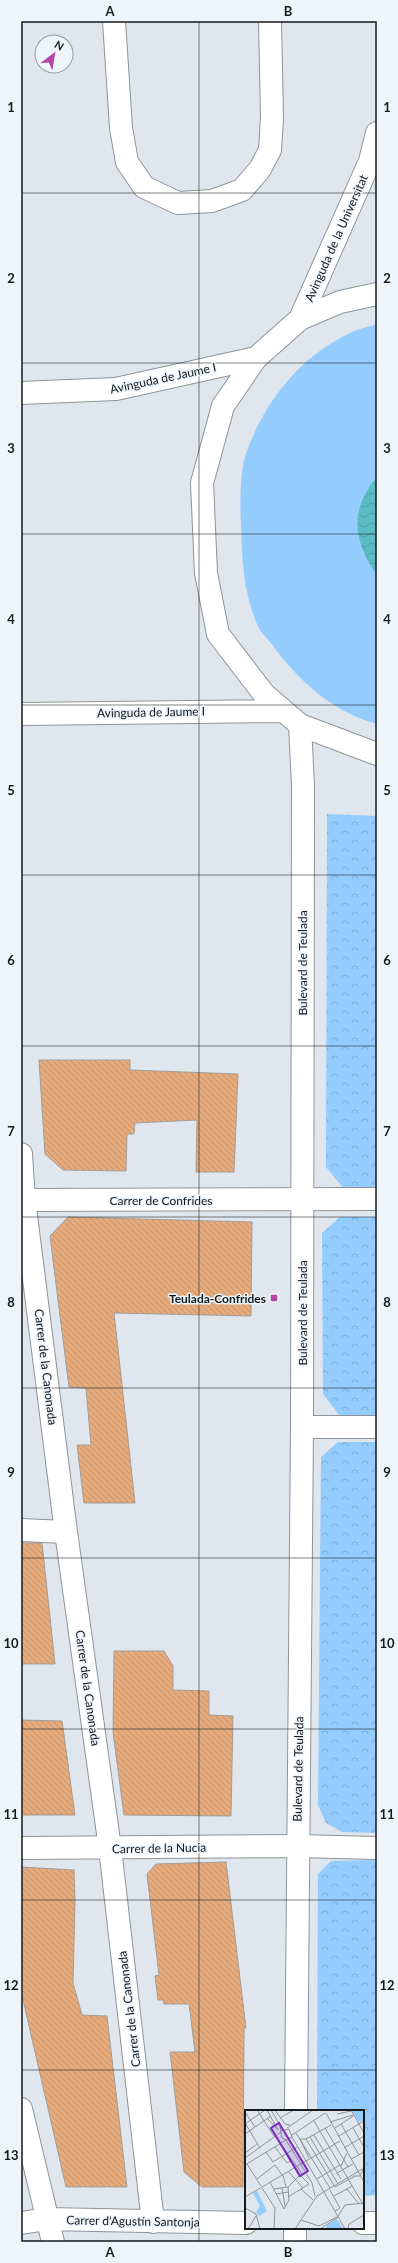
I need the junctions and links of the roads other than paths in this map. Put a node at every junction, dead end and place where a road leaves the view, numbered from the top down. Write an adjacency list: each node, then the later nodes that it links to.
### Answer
1 (114, 21): 2 (street)
2 (270, 21)
3 (377, 133): 5 (street, Avinguda de la Universitat)
4 (377, 294): 5 (street)
5 (300, 319): 6 (street)
6 (256, 358): 7 (street, Avinguda de Jaume I); 8 (street)
7 (21, 393)
8 (281, 710): 9 (street, Avinguda de Jaume I); 10 (street)
9 (21, 714)
10 (300, 725): 11 (street); 15 (street, Bulevard de Teulada)
11 (377, 754)
12 (21, 1154): 14 (street, Carrer de la Canonada)
13 (377, 1199): 15 (street)
14 (23, 1200): 15 (street, Carrer de Confrides); 19 (street, Carrer de la Canonada)
15 (301, 1200): 16 (street, Bulevard de Teulada)
16 (302, 1427): 17 (street); 20 (street, Bulevard de Teulada)
17 (377, 1427)
18 (21, 1530): 19 (street)
19 (66, 1532): 22 (street, Carrer de la Canonada)
20 (297, 1846): 22 (street, Carrer de la Nucia); 23 (street, Carrer de la Nucia); 25 (street, Bulevard de Teulada)
21 (21, 1848): 22 (street, Carrer de la Nucia)
22 (110, 1848): 27 (street, Carrer de la Canonada)
23 (377, 1848)
24 (21, 2109): 26 (street)
25 (296, 2110)
26 (47, 2219): 27 (street, Carrer d'Agustín Santonja); 28 (street, Carrer d'Agustín Santonja); 33 (street)
27 (153, 2222): 29 (street, Carrer d'Agustín Santonja)
28 (21, 2223)
29 (245, 2223)
30 (364, 2223): 31 (street)
31 (377, 2224)
32 (295, 2229): 34 (street)
33 (53, 2242)
34 (295, 2242)

